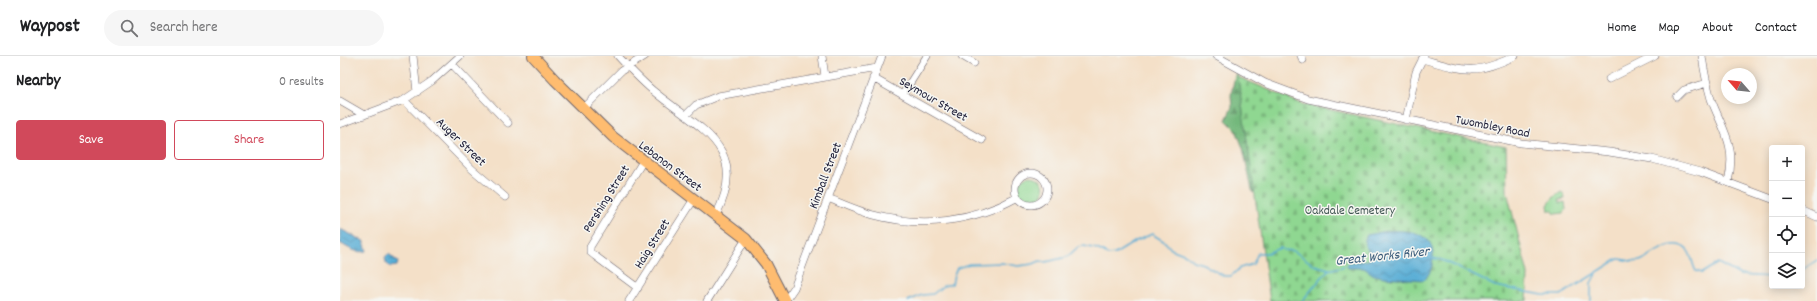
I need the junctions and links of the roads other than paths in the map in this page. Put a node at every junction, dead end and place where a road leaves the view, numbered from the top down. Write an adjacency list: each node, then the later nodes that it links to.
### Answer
1 (413, 56): 23 (street)
2 (460, 56): 16 (street)
3 (533, 56): 28 (highway, Lebanon Street)
4 (618, 56): 17 (street)
5 (645, 56): 17 (street)
6 (822, 56): 19 (street)
7 (882, 56): 18 (street, Kimball Street)
8 (927, 56): 24 (street)
9 (962, 56): 15 (street)
10 (1216, 56): 31 (street, Twombley Road)
11 (1515, 56): 14 (street)
12 (1655, 56): 21 (street)
13 (1702, 56): 22 (street)
14 (1423, 58): 31 (street)
15 (974, 63)
16 (452, 64): 23 (street); 32 (street)
17 (628, 66): 28 (street); 30 (street)
18 (877, 68): 19 (street); 20 (street, Kimball Street)
19 (825, 76): 30 (street)
20 (873, 78): 24 (street, Seymour Street); 38 (street, Kimball Street)
21 (1609, 79)
22 (1707, 83): 25 (street); 36 (street)
23 (417, 92): 26 (street)
24 (903, 94): 34 (street, Seymour Street)
25 (1677, 97)
26 (404, 100): 29 (street); 37 (street, Auger Street)
27 (340, 101): 29 (street)
28 (583, 109): 35 (highway, Lebanon Street)
29 (364, 115): 33 (street)
30 (686, 115): 43 (street)
31 (1406, 120): 36 (street, Twombley Road)
32 (508, 123)
33 (340, 124)
34 (982, 140)
35 (643, 161): 41 (highway, Lebanon Street); 46 (street, Pershing Street)
36 (1728, 182): 40 (street, Twombley Road)
37 (505, 197)
38 (828, 198): 39 (street); 49 (street, Kimball Street)
39 (1016, 198): 39 (street)
40 (1769, 198)
41 (694, 199): 43 (highway, Lebanon Street); 46 (street, Haig Street)
42 (1805, 211): 44 (street)
43 (716, 215): 45 (highway, Lebanon Street)
44 (1817, 217)
45 (746, 239): 48 (street); 49 (highway, Lebanon Street)
46 (638, 288): 47 (street, Haig Street)
47 (629, 301)
48 (707, 301)
49 (785, 301)

